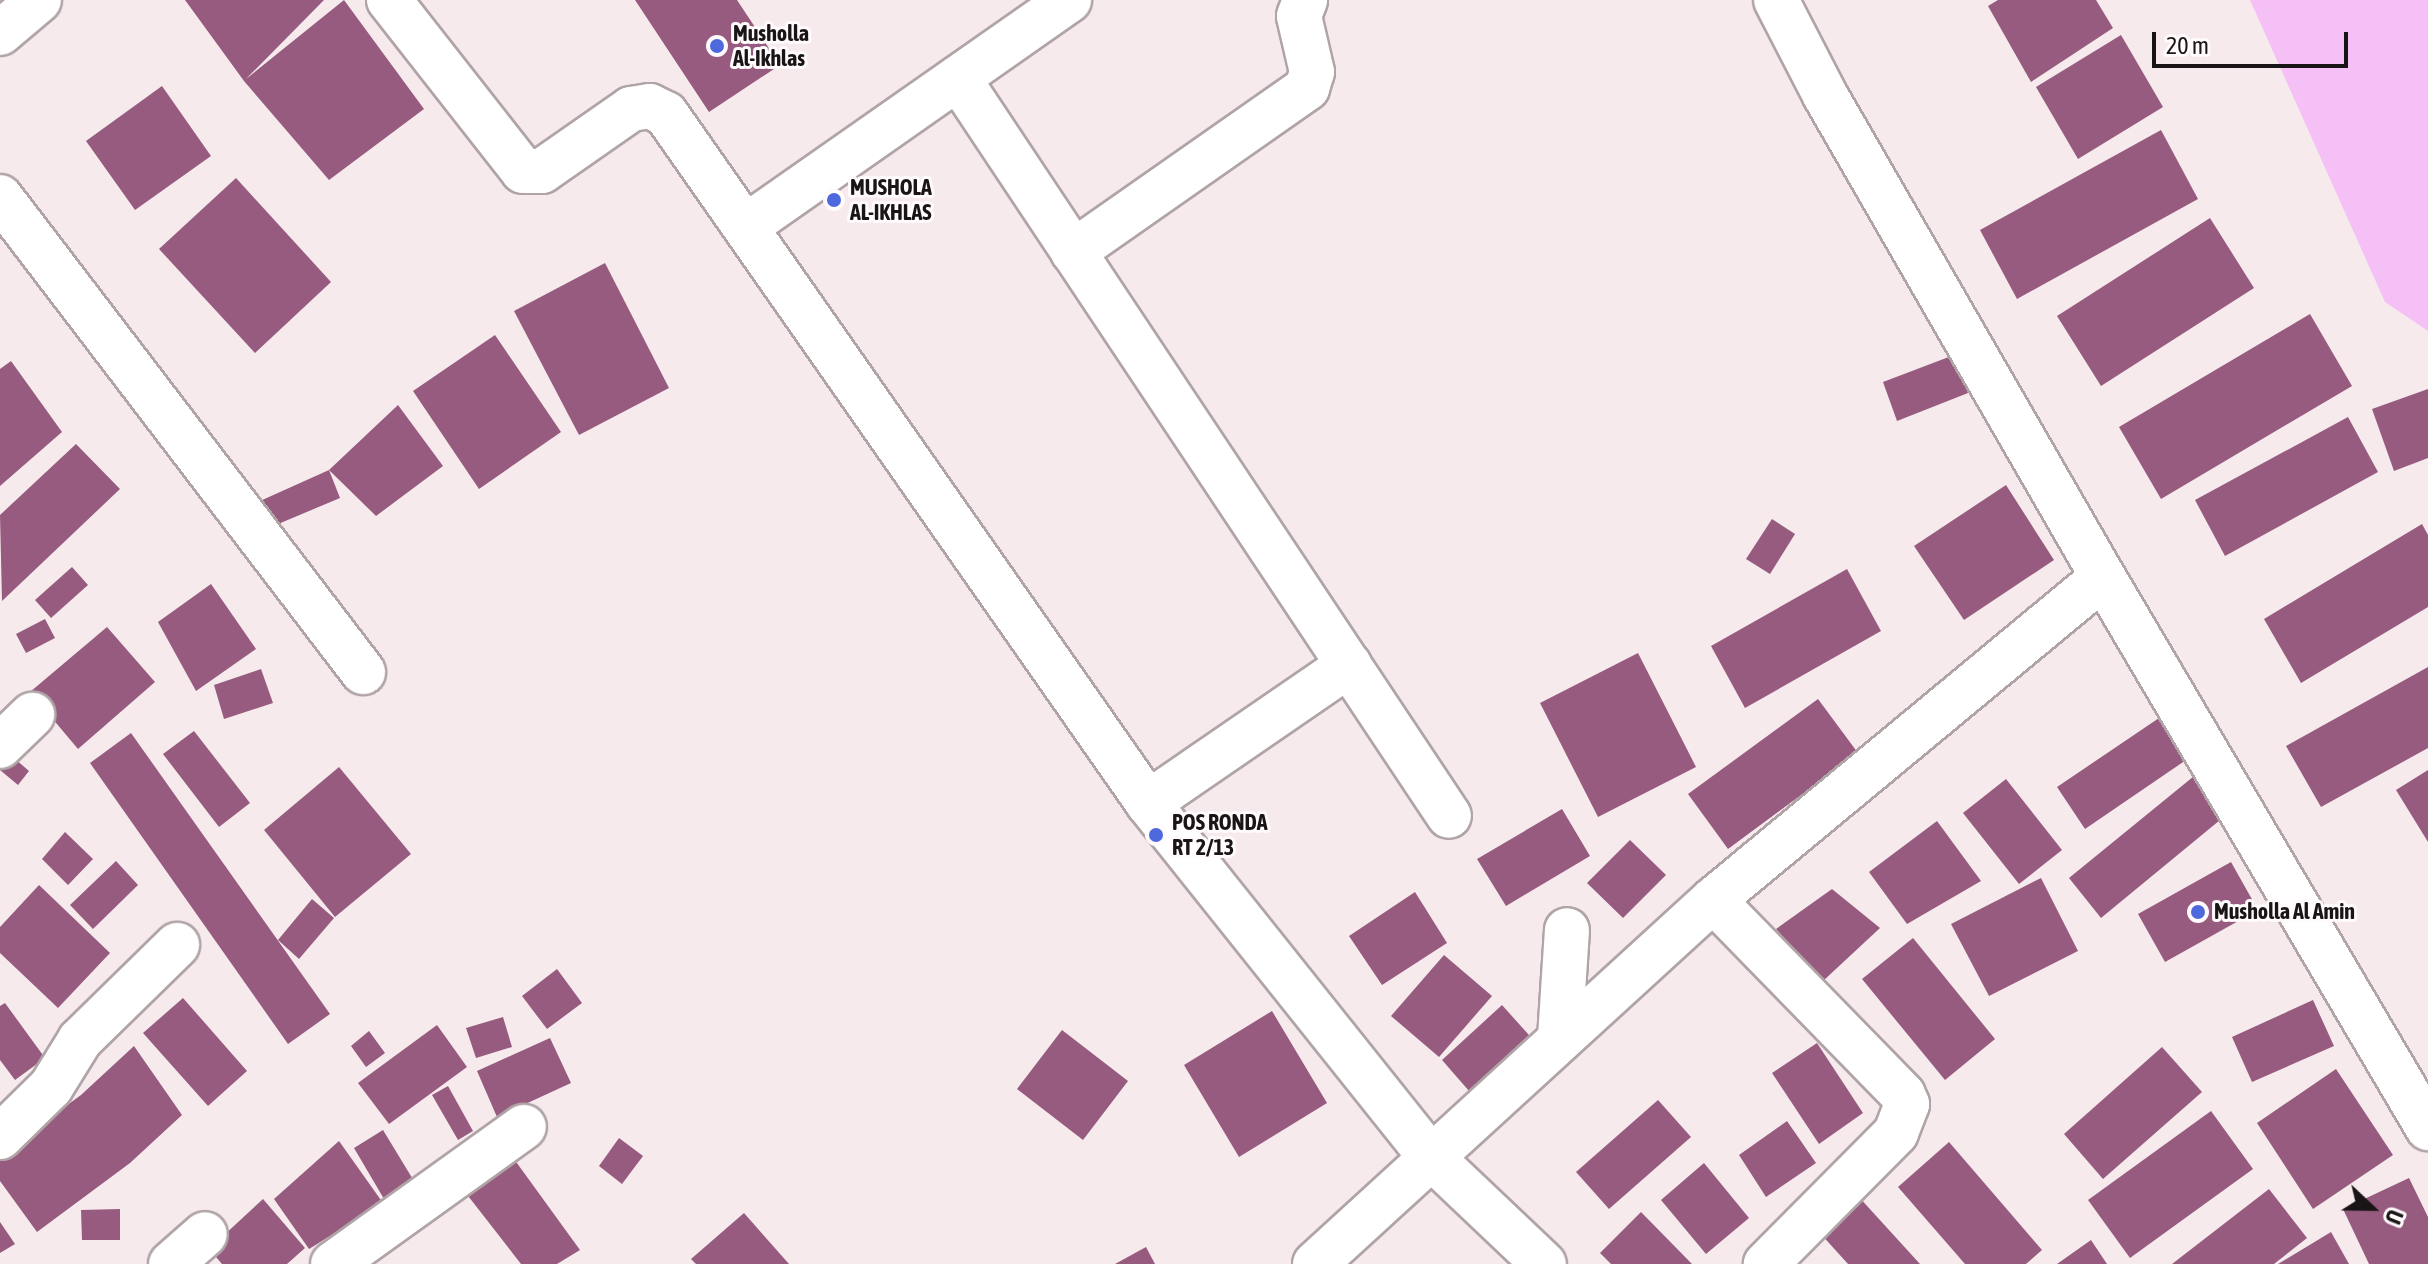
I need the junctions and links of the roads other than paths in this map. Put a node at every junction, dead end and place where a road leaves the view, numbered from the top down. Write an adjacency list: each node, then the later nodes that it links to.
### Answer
1 (39, 0): 6 (street)
2 (389, 0): 9 (street)
3 (1069, 0): 7 (street)
4 (1305, 0): 10 (street)
5 (1776, 0): 11 (street)
6 (0, 33)
7 (958, 78): 9 (street); 10 (street)
8 (0, 197): 13 (street)
9 (748, 225): 16 (street)
10 (1073, 252): 12 (street)
11 (2103, 577): 18 (street); 23 (street)
12 (1349, 665): 16 (street); 17 (street)
13 (363, 672)
14 (32, 715): 15 (street)
15 (0, 746)
16 (1148, 803): 25 (street)
17 (1449, 816)
18 (1713, 900): 21 (street); 31 (street)
19 (1567, 930): 21 (street)
20 (177, 945): 24 (street)
21 (1560, 1038): 25 (street)
22 (524, 1127): 28 (street)
23 (2428, 1128)
24 (0, 1137)
25 (1430, 1156): 29 (street); 30 (street)
26 (205, 1234): 27 (street)
27 (171, 1264)
28 (333, 1264)
29 (1315, 1264)
30 (1544, 1264)
31 (1766, 1264)

